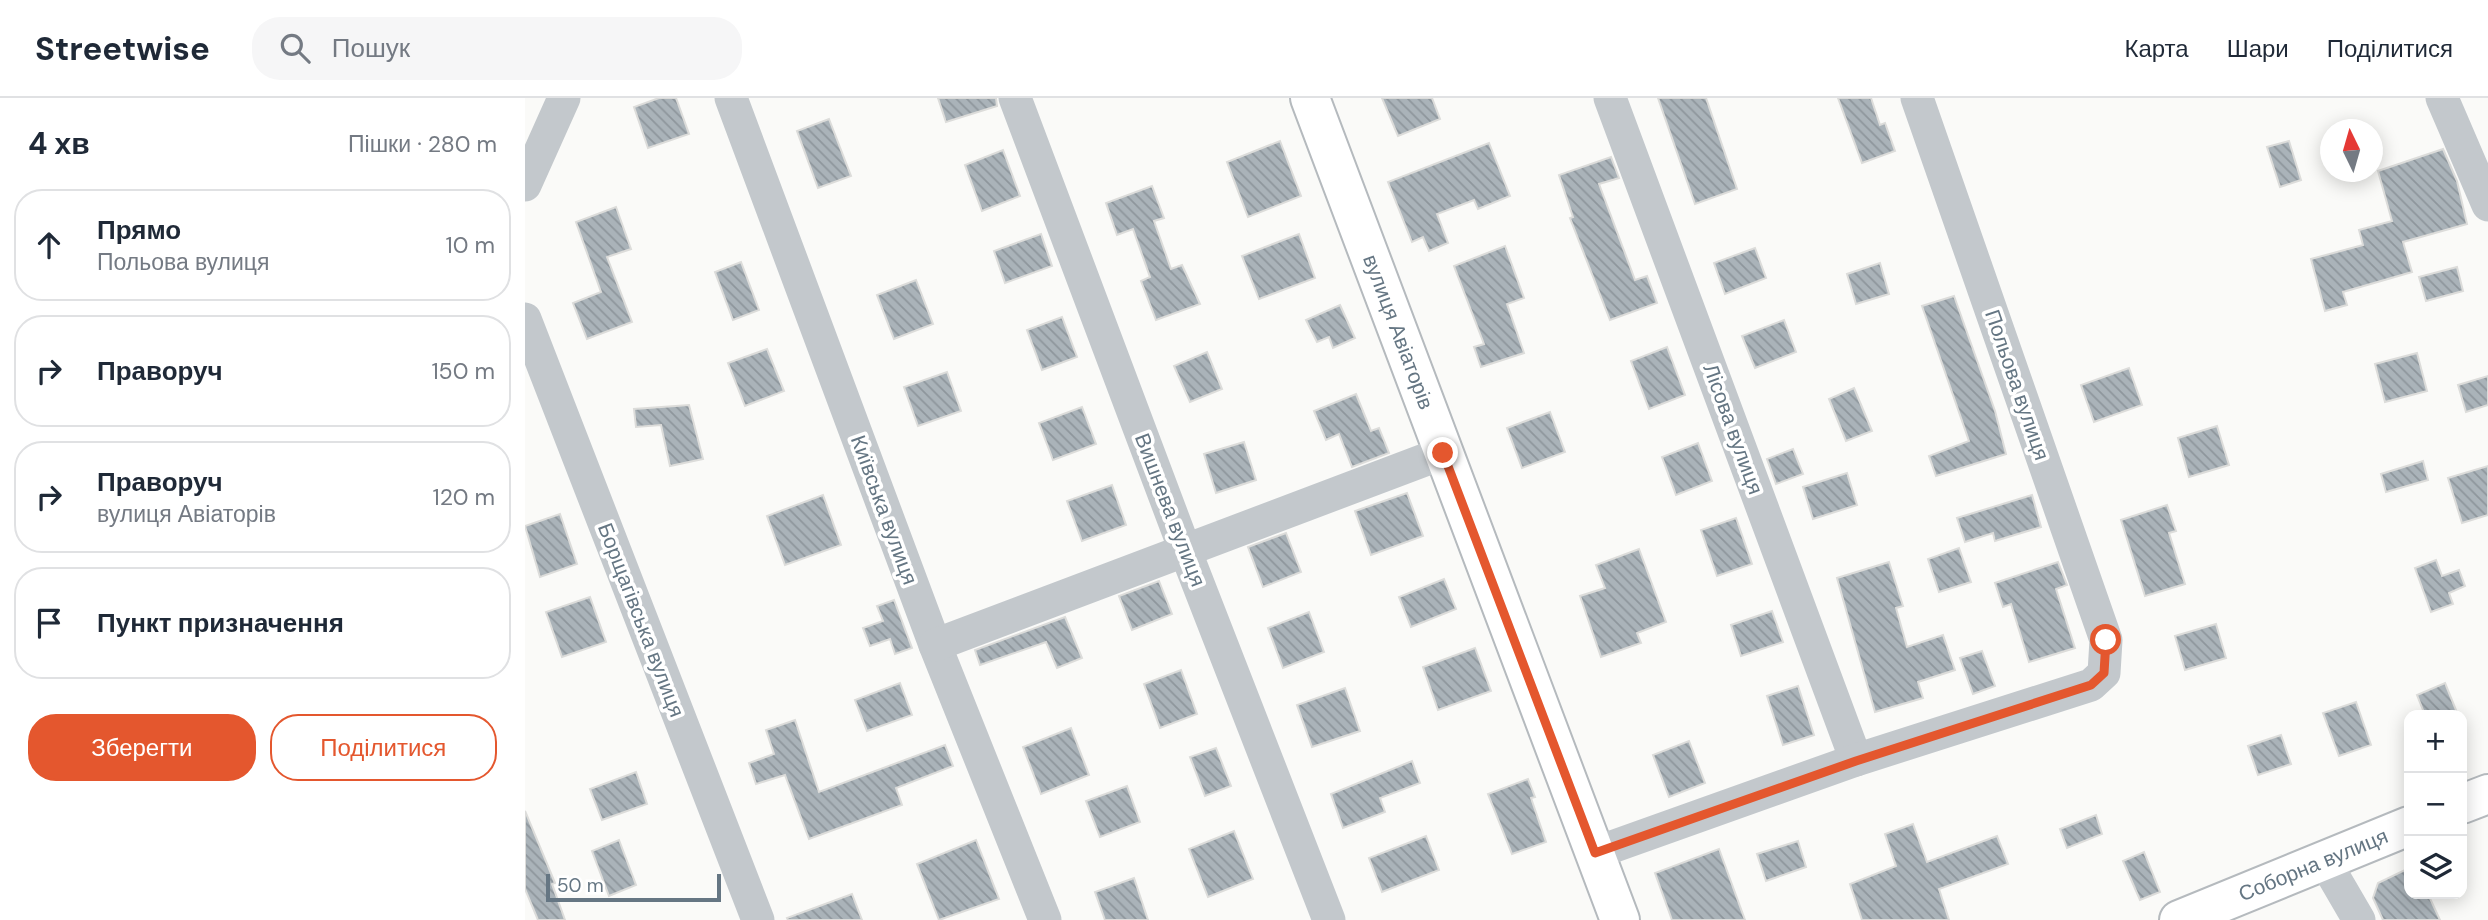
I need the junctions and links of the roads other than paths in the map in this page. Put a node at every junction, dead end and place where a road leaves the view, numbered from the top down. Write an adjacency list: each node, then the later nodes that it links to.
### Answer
1 (563, 98): 8 (street)
2 (731, 98): 13 (street, Київська вулиця)
3 (1015, 98): 12 (street, Вишнева вулиця)
4 (1310, 98): 11 (main road, вулиця Авіаторів)
5 (1610, 98): 14 (street, Лісова вулиця)
6 (1917, 98): 14 (street, Польова вулиця)
7 (2442, 98): 9 (street)
8 (525, 185)
9 (2488, 205)
10 (525, 319): 20 (street, Борщагівська вулиця)
11 (1443, 453): 12 (street); 18 (main road, вулиця Авіаторів)
12 (1185, 550): 13 (street); 22 (street, Вишнева вулиця)
13 (935, 645): 21 (street, Київська вулиця)
14 (1856, 761): 18 (street)
15 (2488, 794): 16 (main road)
16 (2467, 802)
17 (2404, 827): 19 (main road, Соборна вулиця)
18 (1595, 853): 23 (main road, вулиця Авіаторів)
19 (2324, 860): 24 (main road, Соборна вулиця); 25 (street)
20 (758, 920)
21 (1045, 920)
22 (1329, 920)
23 (1620, 920)
24 (2179, 920)
25 (2359, 920)

